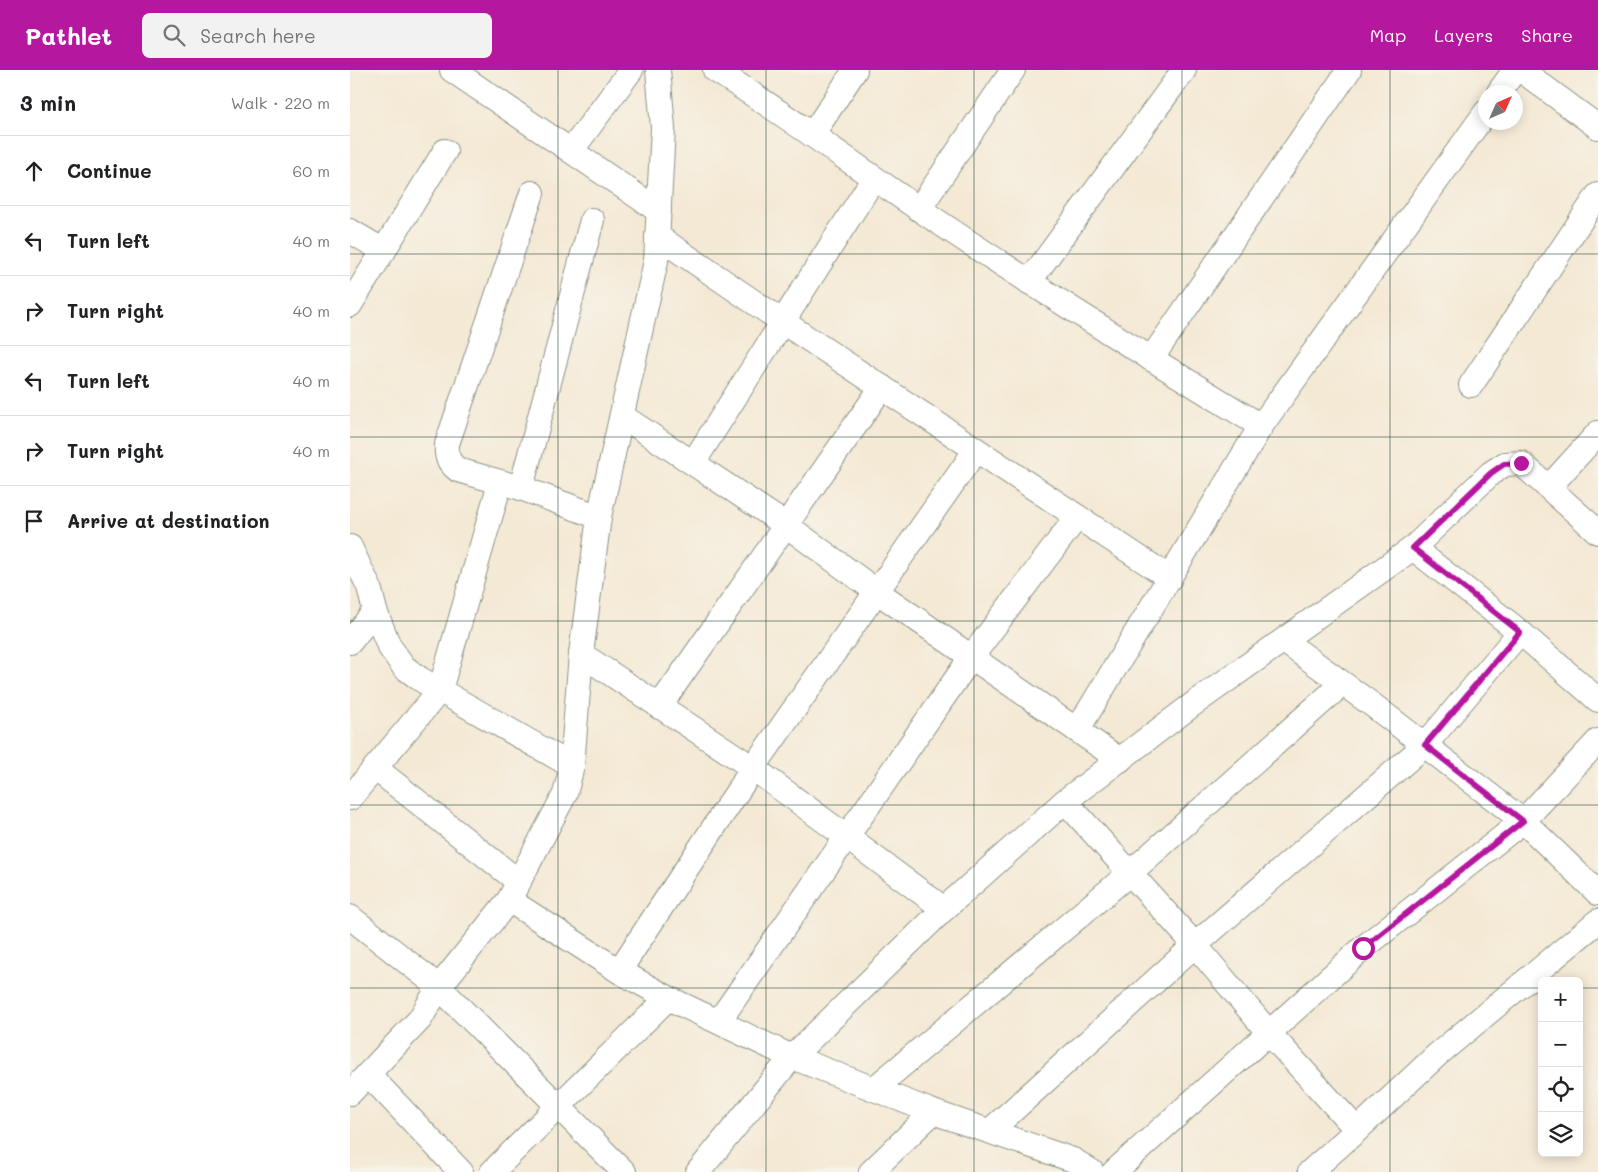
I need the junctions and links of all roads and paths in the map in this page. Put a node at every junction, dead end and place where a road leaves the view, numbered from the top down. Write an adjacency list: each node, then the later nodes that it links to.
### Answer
1 (631, 70): 16 (street)
2 (658, 70): 21 (street)
3 (715, 70): 14 (street)
4 (855, 70): 14 (street)
5 (1013, 70): 20 (street)
6 (1184, 70): 26 (street)
7 (1349, 70): 29 (street)
8 (1515, 70): 11 (street)
9 (1521, 70): 13 (street)
10 (466, 74): 16 (street)
11 (1504, 85)
12 (1478, 123): 33 (street)
13 (1598, 128)
14 (812, 135): 17 (street)
15 (445, 151): 25 (street)
16 (571, 152): 21 (street)
17 (874, 178): 20 (street); 28 (street)
18 (532, 193): 37 (street)
19 (1598, 195): 30 (street)
20 (919, 209): 26 (street)
21 (658, 211): 24 (street)
22 (592, 220): 37 (street)
23 (350, 231): 25 (street)
24 (657, 236): 28 (street); 32 (street)
25 (384, 250): 27 (street)
26 (1029, 282): 29 (street)
27 (350, 305)
28 (783, 322): 31 (street); 36 (street)
29 (1151, 359): 33 (street)
30 (1470, 385)
31 (882, 387): 35 (street); 41 (street)
32 (622, 416): 36 (street); 39 (street)
33 (1261, 426): 45 (street)
34 (1595, 441): 38 (street)
35 (976, 450): 40 (street); 46 (street)
36 (693, 463): 41 (street)
37 (510, 486): 39 (street); 54 (street)
38 (1549, 487): 42 (street); 44 (street)
39 (599, 517): 51 (street)
40 (1077, 517): 45 (street); 52 (street)
41 (786, 525): 46 (street); 56 (street)
42 (1598, 532)
43 (350, 546): 47 (street)
44 (1413, 548): 48 (street); 49 (street)
45 (1170, 578): 57 (street)
46 (876, 591): 52 (street); 63 (street)
47 (375, 611): 50 (street); 54 (street)
48 (1520, 632): 55 (street); 59 (street)
49 (1284, 641): 53 (street); 60 (street)
50 (350, 642)
51 (581, 654): 56 (street); 61 (street)
52 (972, 656): 57 (street); 67 (street)
53 (1342, 684): 59 (street); 68 (street)
54 (440, 690): 61 (street); 62 (street)
55 (1598, 700)
56 (659, 707): 63 (street)
57 (1078, 729): 60 (street)
58 (1598, 741): 66 (street)
59 (1425, 745): 66 (street); 74 (street)
60 (1120, 760): 65 (street)
61 (572, 766): 69 (street)
62 (375, 768): 64 (street); 69 (street)
63 (753, 768): 67 (street); 75 (street)
64 (350, 798)
65 (1065, 801): 68 (street); 71 (street)
66 (1523, 821): 70 (street); 79 (street)
67 (847, 837): 71 (street); 78 (street)
68 (1130, 873): 74 (street); 82 (street)
69 (514, 891): 75 (street); 76 (street)
70 (1598, 893)
71 (944, 909): 80 (street)
72 (350, 917): 76 (street)
73 (1598, 921): 86 (street)
74 (1195, 945): 79 (street); 87 (street)
75 (619, 971): 77 (street)
76 (439, 987): 81 (street); 84 (street)
77 (668, 998): 78 (street); 84 (street)
78 (719, 1022): 80 (street)
79 (1269, 1034): 86 (street); 96 (street)
80 (792, 1057): 82 (street); 92 (street)
81 (368, 1074): 83 (street); 89 (street)
82 (875, 1088): 85 (street)
83 (350, 1093)
84 (559, 1107): 90 (street); 91 (street)
85 (933, 1112): 87 (street); 93 (street)
86 (1357, 1130): 97 (street)
87 (990, 1131): 88 (street)
88 (1061, 1156): 94 (street); 95 (street)
89 (461, 1172)
90 (492, 1172)
91 (624, 1172)
92 (698, 1172)
93 (871, 1172)
94 (1044, 1172)
95 (1092, 1172)
96 (1114, 1172)
97 (1310, 1172)

